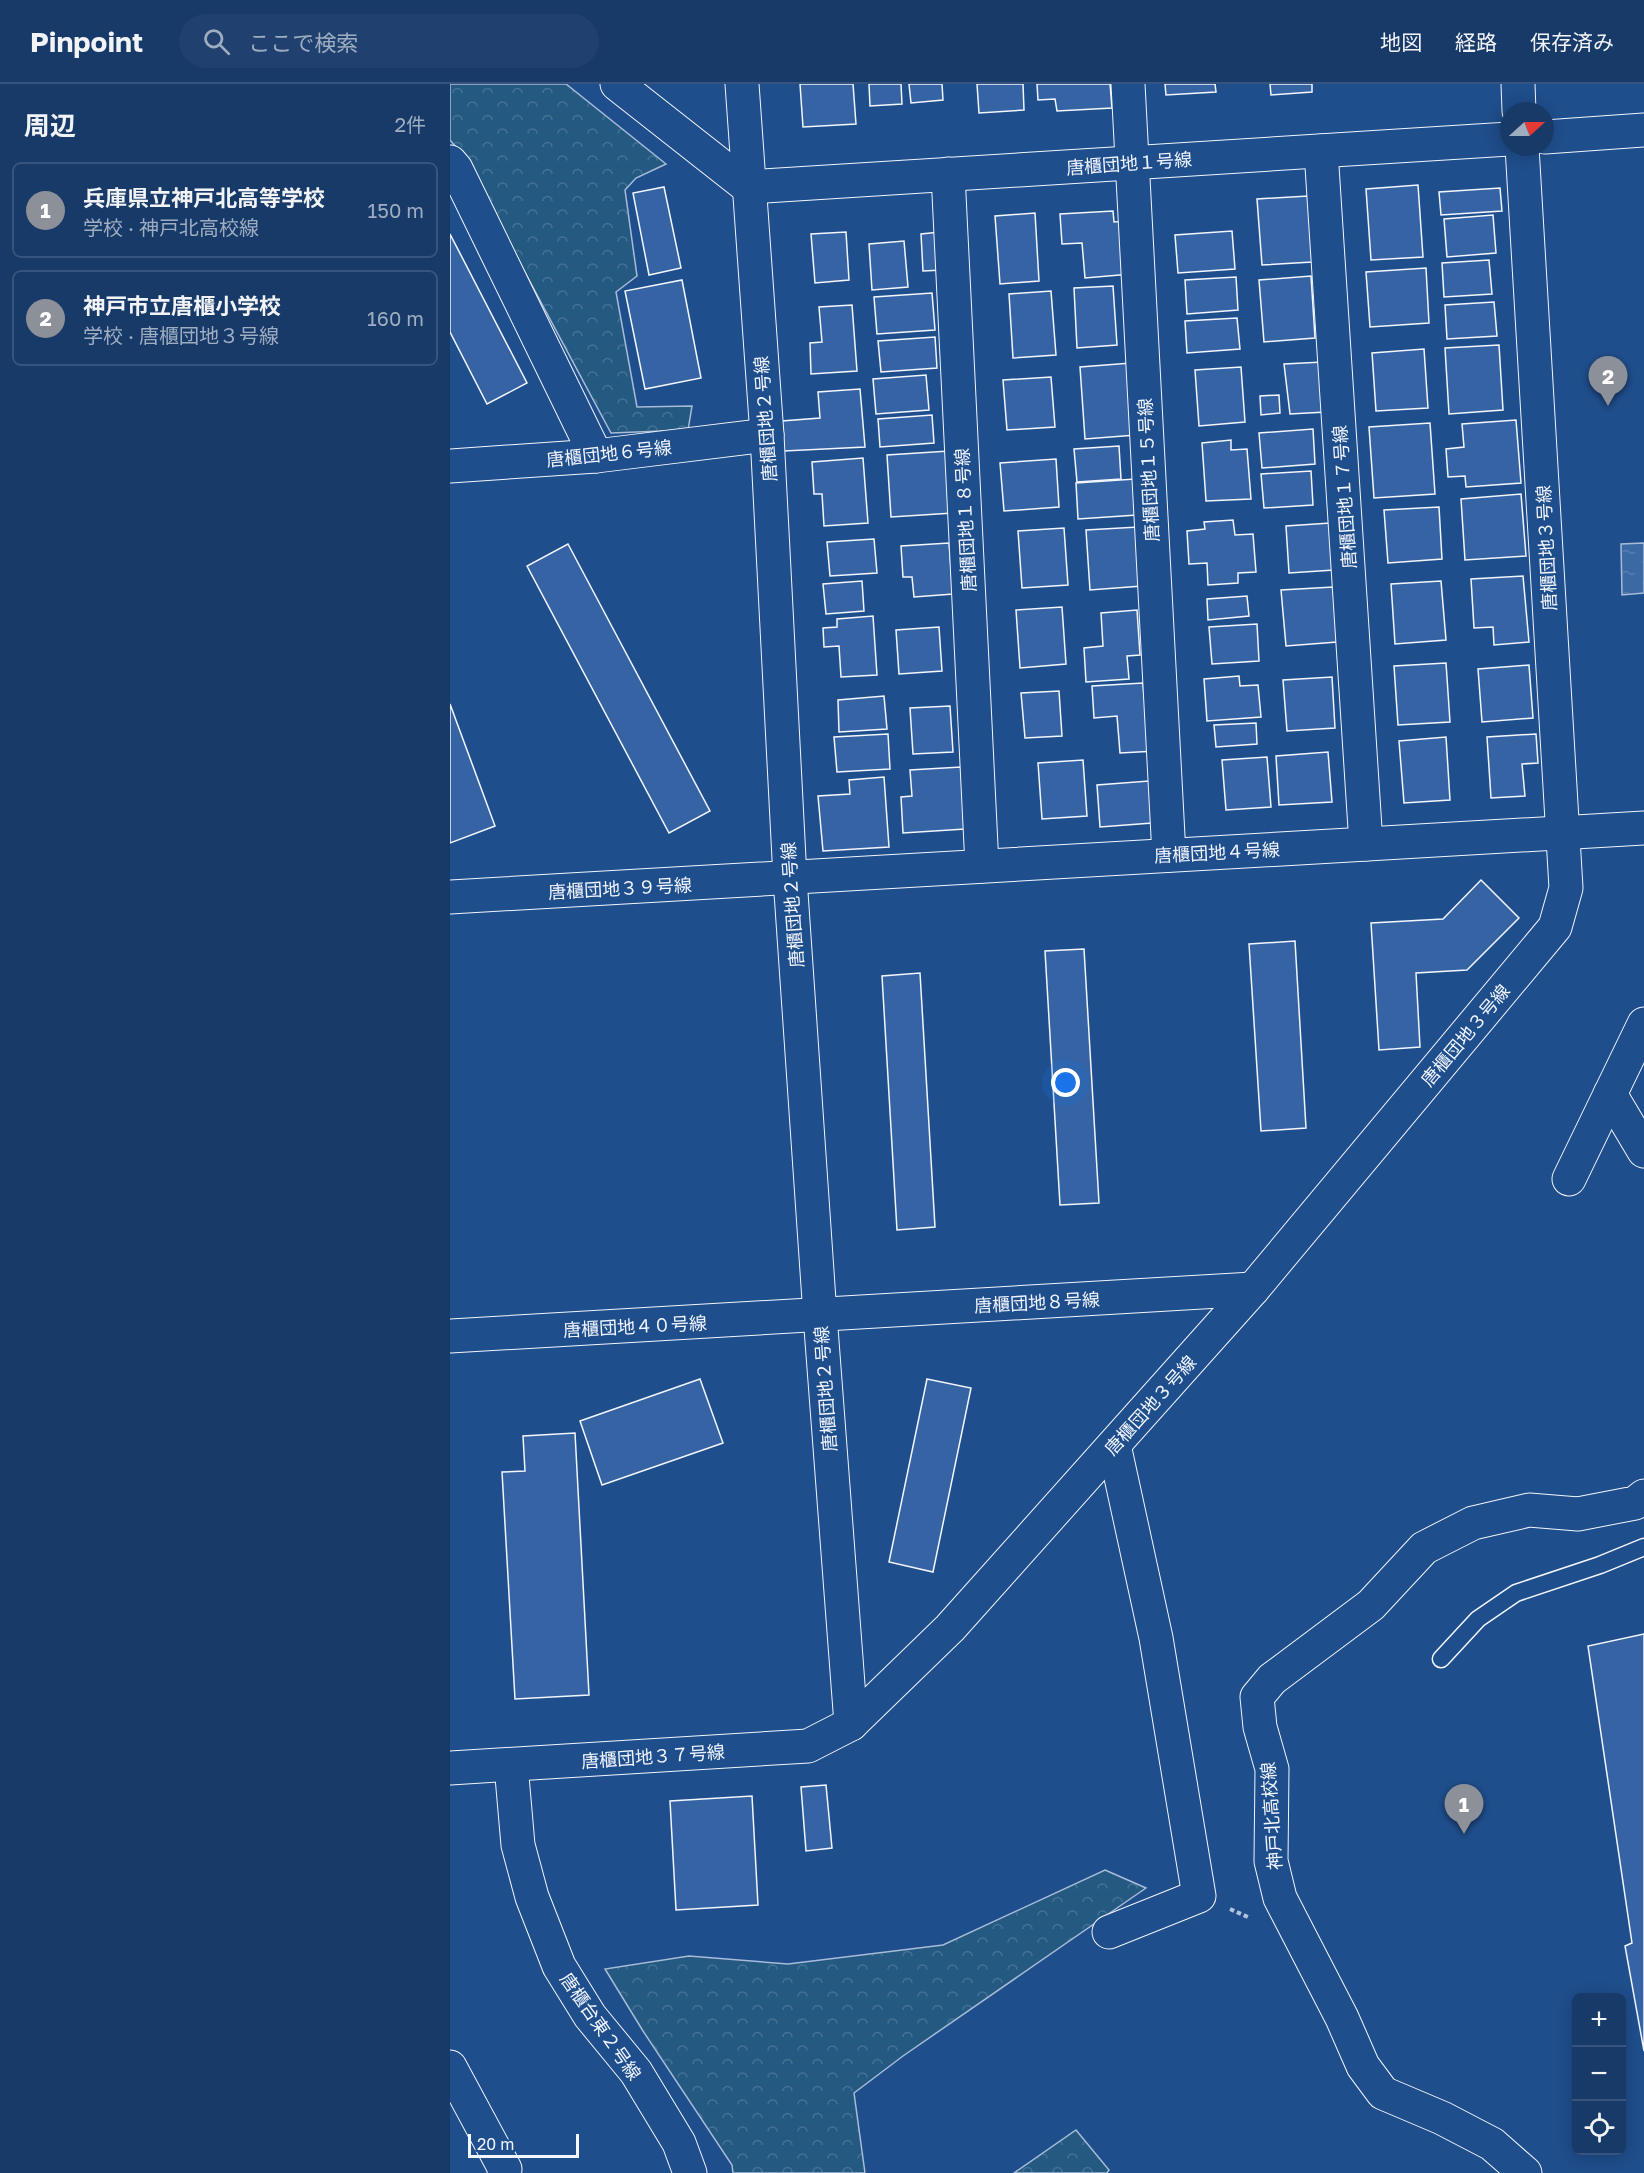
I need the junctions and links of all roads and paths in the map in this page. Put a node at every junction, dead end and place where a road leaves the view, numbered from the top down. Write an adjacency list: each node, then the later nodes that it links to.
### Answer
1 (616, 84): 14 (street)
2 (742, 84): 14 (street, 唐櫃団地２号線)
3 (1128, 84): 12 (street, 唐櫃団地１５号線)
4 (1518, 84): 5 (street)
5 (1519, 102)
6 (1644, 130): 7 (street)
7 (1554, 136)
8 (1500, 140): 9 (street, 唐櫃団地１号線)
9 (1321, 151): 12 (street, 唐櫃団地１号線); 20 (street, 唐櫃団地１７号線)
10 (1523, 156): 19 (street, 唐櫃団地３号線)
11 (450, 162): 16 (street)
12 (1132, 163): 13 (street, 唐櫃団地１号線); 21 (street, 唐櫃団地１５号線)
13 (948, 174): 14 (street, 唐櫃団地１号線); 22 (street, 唐櫃団地１８号線)
14 (748, 187): 15 (street, 唐櫃団地２号線)
15 (767, 435): 16 (street, 唐櫃団地６号線); 23 (street, 唐櫃団地２号線)
16 (596, 456): 17 (street, 唐櫃団地６号線)
17 (450, 466)
18 (1644, 828): 19 (street, 唐櫃団地４号線)
19 (1563, 832): 20 (street, 唐櫃団地４号線); 29 (street, 唐櫃団地３号線)
20 (1366, 844): 21 (street, 唐櫃団地４号線)
21 (1169, 855): 22 (street, 唐櫃団地４号線)
22 (982, 866): 23 (street, 唐櫃団地４号線)
23 (790, 878): 24 (street, 唐櫃団地３９号線); 30 (street, 唐櫃団地２号線)
24 (450, 897)
25 (1644, 1024): 26 (street)
26 (1610, 1094): 27 (street); 28 (street)
27 (1644, 1151)
28 (1569, 1179)
29 (1253, 1289): 30 (street, 唐櫃団地８号線); 32 (street, 唐櫃団地３号線)
30 (820, 1315): 31 (street, 唐櫃団地４０号線); 36 (street, 唐櫃団地２号線)
31 (450, 1336)
32 (1114, 1445): 36 (street, 唐櫃団地３号線); 39 (street)
33 (1644, 1496): 43 (street, 神戸北高校線)
34 (1644, 1547): 35 (lane)
35 (1441, 1659)
36 (851, 1724): 37 (street, 唐櫃団地３７号線)
37 (511, 1766): 38 (street, 唐櫃団地３７号線); 42 (street, 唐櫃台東２号線)
38 (450, 1768)
39 (1109, 1932)
40 (450, 2067): 41 (street)
41 (511, 2172)
42 (690, 2173)
43 (1525, 2173)

